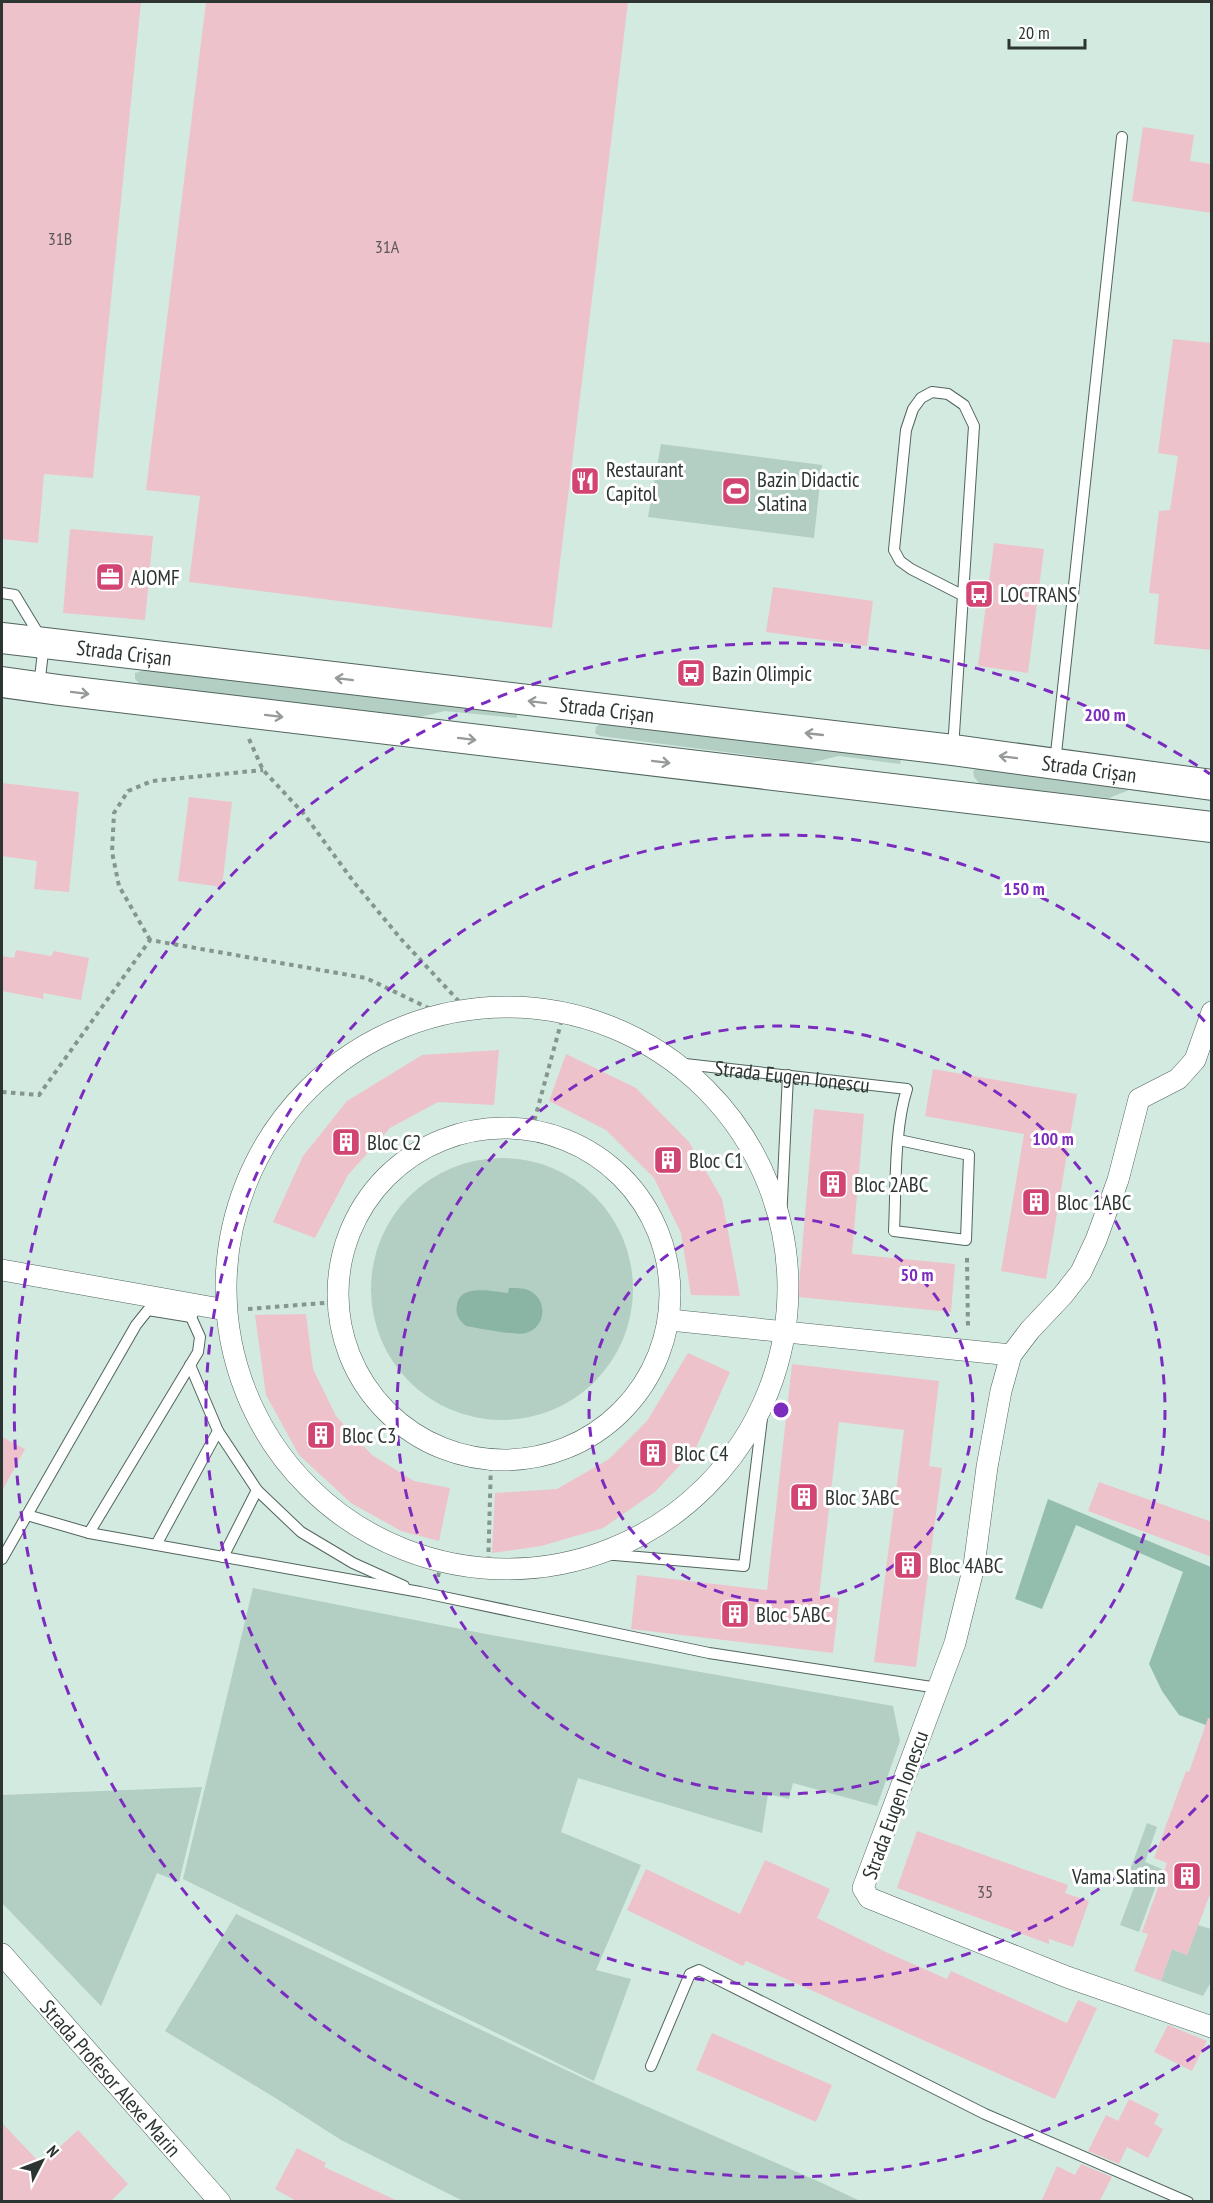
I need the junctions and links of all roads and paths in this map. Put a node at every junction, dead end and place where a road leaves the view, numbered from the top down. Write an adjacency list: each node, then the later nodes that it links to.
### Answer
1 (1122, 137): 10 (lane)
2 (2, 593): 5 (lane)
3 (962, 596): 3 (lane); 9 (lane)
4 (2, 638): 5 (main road, Strada Crișan)
5 (44, 643): 7 (lane); 9 (main road, Strada Crișan, one-way to 5)
6 (2, 682): 7 (main road, Strada Crișan)
7 (39, 687): 8 (main road, Strada Crișan, one-way to 8)
8 (244, 712): 11 (path); 13 (main road, Strada Crișan, one-way to 13)
9 (952, 750): 10 (main road, Strada Crișan, one-way to 9)
10 (1055, 763): 12 (main road, Strada Crișan)
11 (263, 770): 14 (path); 15 (path)
12 (1212, 785)
13 (1212, 827)
14 (150, 940): 18 (path); 21 (path)
15 (466, 1009): 16 (street, Strada Eugen Ionescu); 18 (street, Strada Eugen Ionescu)
16 (564, 1012): 19 (street, Strada Eugen Ionescu); 22 (path)
17 (1212, 1012): 33 (street, Strada Eugen Ionescu)
18 (441, 1014): 28 (street, Strada Eugen Ionescu)
19 (676, 1063): 20 (lane, Strada Eugen Ionescu); 24 (street, Strada Eugen Ionescu)
20 (788, 1075): 23 (lane, Strada Eugen Ionescu); 24 (lane)
21 (2, 1092)
22 (532, 1129): 27 (street); 30 (street)
23 (899, 1140): 25 (lane); 25 (lane)
24 (781, 1221): 31 (street, Strada Eugen Ionescu)
25 (966, 1240): 32 (path)
26 (2, 1270): 29 (street)
27 (336, 1302): 28 (path); 37 (street)
28 (226, 1310): 29 (street); 45 (street, Strada Eugen Ionescu)
29 (194, 1311): 34 (lane); 39 (lane)
30 (669, 1320): 31 (street); 37 (street)
31 (786, 1333): 32 (street); 35 (street, Strada Eugen Ionescu)
32 (968, 1350): 33 (street)
33 (1011, 1355): 47 (street, Strada Eugen Ionescu)
34 (190, 1365): 36 (lane); 40 (lane)
35 (763, 1410): 42 (street, Strada Eugen Ionescu); 42 (lane)
36 (218, 1431): 38 (lane); 41 (lane)
37 (490, 1462): 45 (path)
38 (257, 1490): 43 (lane); 46 (lane)
39 (27, 1515): 40 (lane); 44 (lane)
40 (89, 1533): 41 (lane)
41 (156, 1545): 43 (lane)
42 (603, 1554): 45 (street, Strada Eugen Ionescu)
43 (223, 1557): 46 (lane)
44 (2, 1559)
45 (488, 1570)
46 (420, 1592): 47 (lane)
47 (938, 1688): 49 (street, Strada Eugen Ionescu)
48 (2, 1954): 51 (street, Strada Profesor Alexe Marin)
49 (1212, 2027)
50 (651, 2066): 52 (lane)
51 (220, 2202)
52 (1188, 2202)

